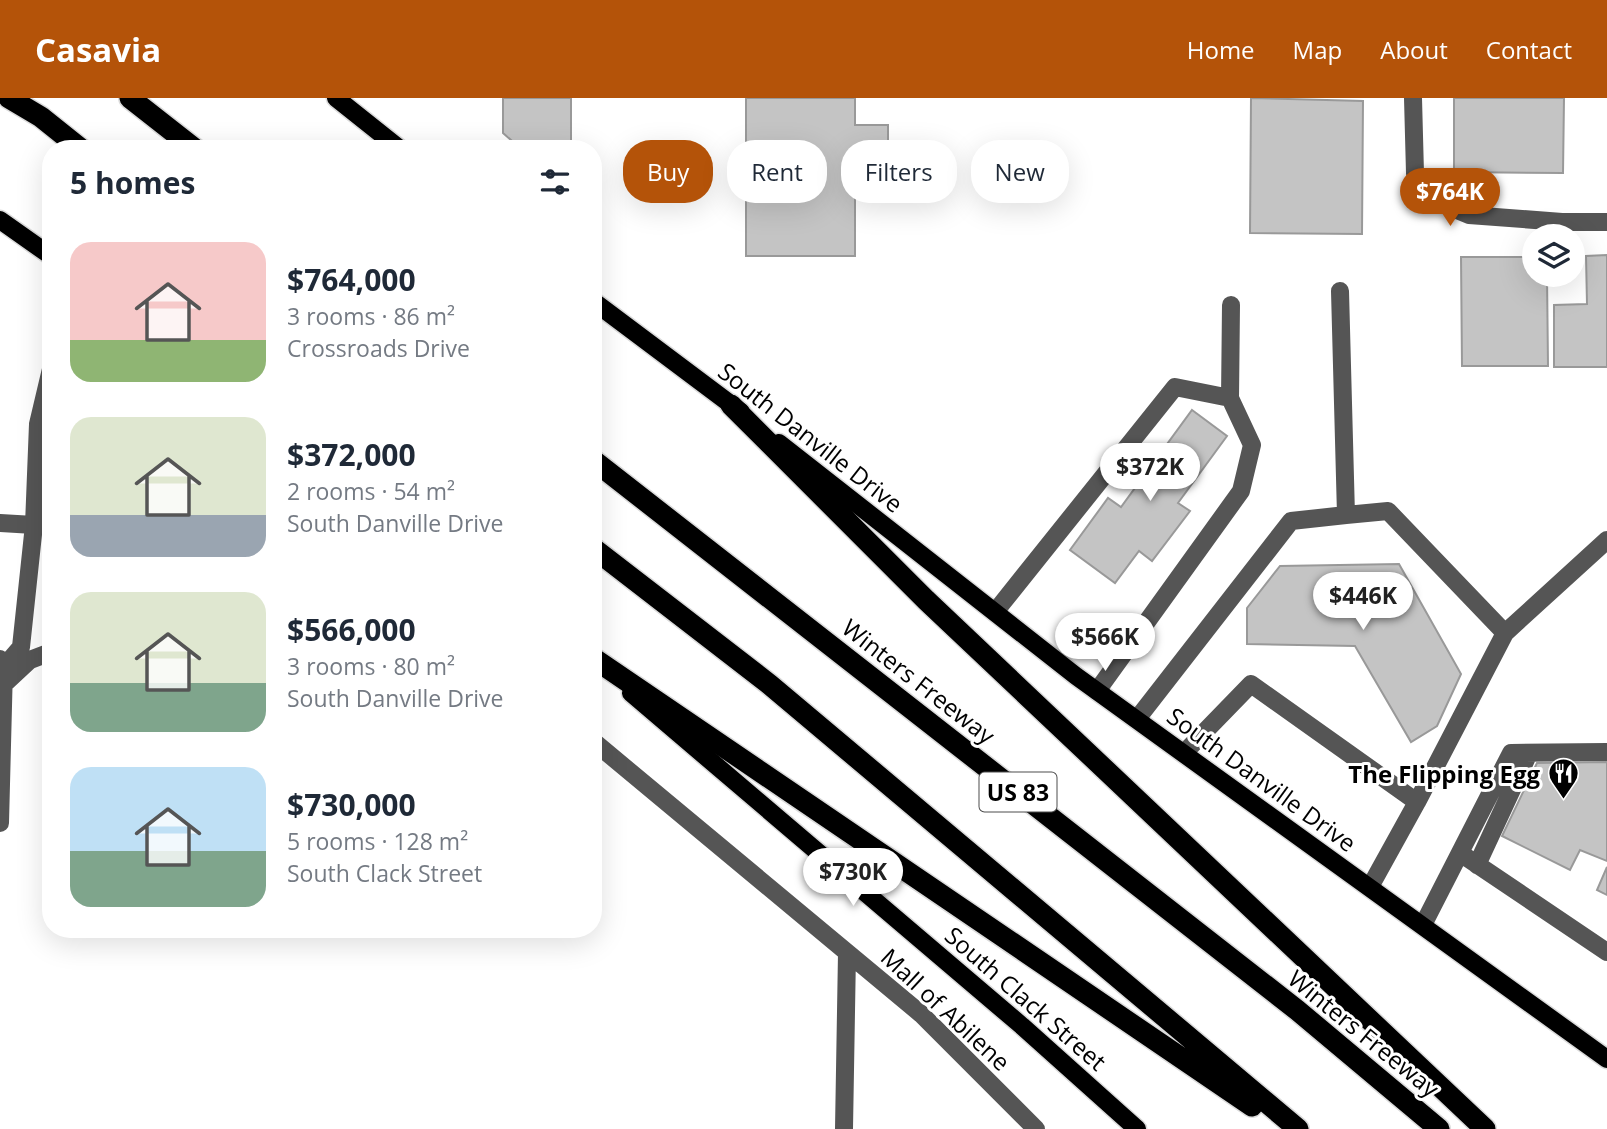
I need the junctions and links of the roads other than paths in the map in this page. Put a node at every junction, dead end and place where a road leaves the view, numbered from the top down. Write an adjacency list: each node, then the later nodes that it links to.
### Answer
1 (9, 98): 5 (highway)
2 (130, 98): 6 (highway)
3 (336, 98): 7 (main road)
4 (1413, 98): 9 (street)
5 (70, 140)
6 (184, 140)
7 (389, 140)
8 (0, 220): 10 (main road)
9 (1607, 222)
10 (42, 250)
11 (1340, 291): 18 (street)
12 (1231, 305): 14 (street)
13 (602, 308): 15 (main road, South Danville Drive)
14 (1230, 398): 23 (street); 30 (street)
15 (731, 405): 23 (main road, South Danville Drive); 51 (highway)
16 (42, 407): 20 (street)
17 (602, 467): 50 (highway, Winters Freeway / US 83)
18 (1346, 515): 24 (street); 31 (street)
19 (0, 523): 20 (street)
20 (34, 525): 26 (street)
21 (1607, 540): 24 (street)
22 (602, 555): 49 (highway)
23 (995, 612): 30 (main road, South Danville Drive)
24 (1505, 633): 36 (street)
25 (42, 655): 29 (street)
26 (2, 663): 29 (street)
27 (602, 666): 48 (highway)
28 (602, 668): 47 (main road, South Clack Street)
29 (1, 687): 37 (street)
30 (1097, 691): 31 (main road, South Danville Drive)
31 (1137, 719): 34 (main road, South Danville Drive)
32 (602, 749): 43 (street, Mall of Abilene)
33 (1607, 752): 35 (street)
34 (1184, 753): 36 (street); 40 (main road, South Danville Drive)
35 (1529, 753): 38 (street); 39 (street)
36 (1417, 802): 40 (street)
37 (0, 823)
38 (1460, 853): 39 (street); 41 (street)
39 (1477, 865): 42 (street)
40 (1370, 887): 41 (main road, South Danville Drive)
41 (1423, 925): 44 (main road, South Danville Drive)
42 (1607, 952)
43 (847, 953): 45 (street); 46 (street, Mall of Abilene)
44 (1607, 1059)
45 (844, 1129)
46 (1036, 1129)
47 (1137, 1129)
48 (1286, 1129)
49 (1298, 1129)
50 (1439, 1129)
51 (1485, 1129)

